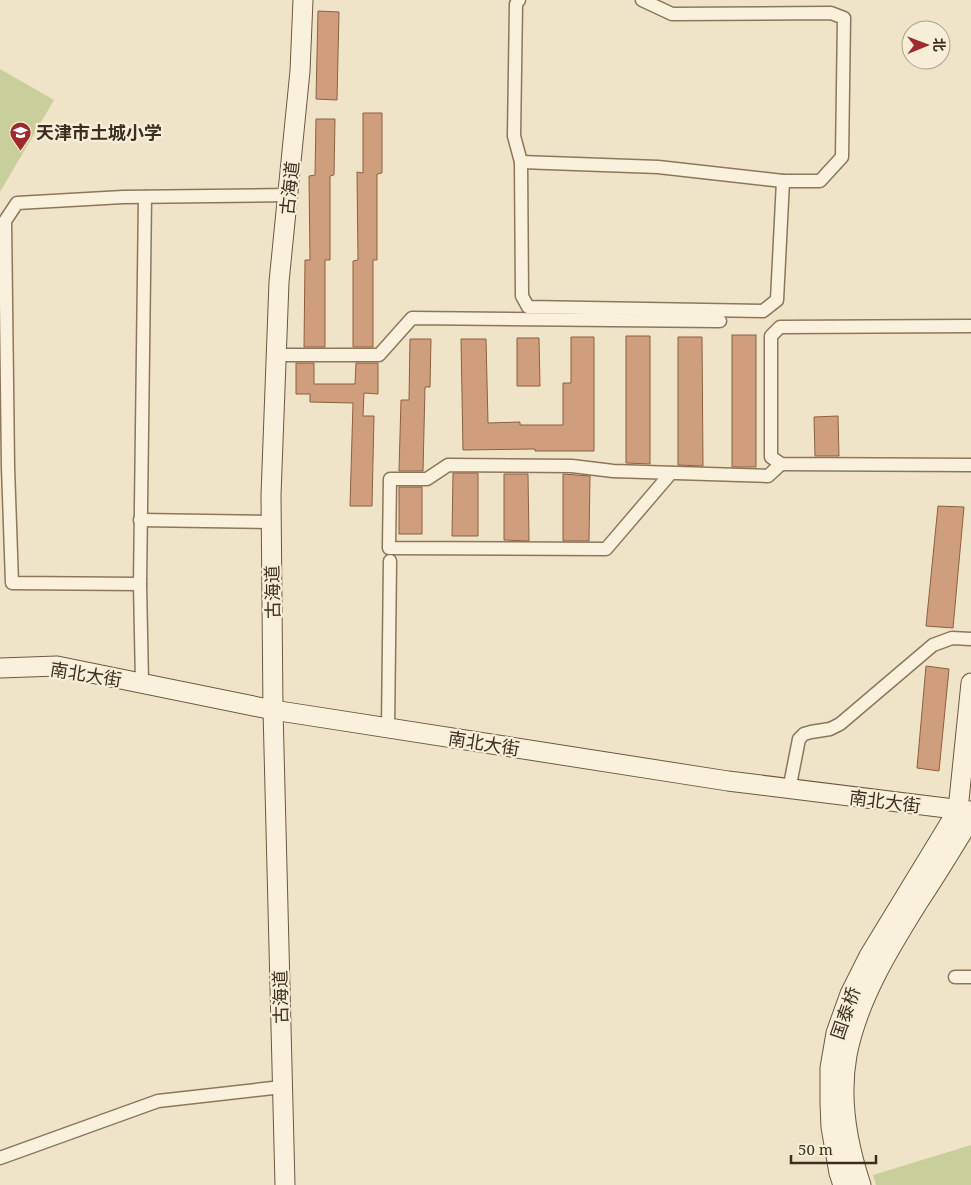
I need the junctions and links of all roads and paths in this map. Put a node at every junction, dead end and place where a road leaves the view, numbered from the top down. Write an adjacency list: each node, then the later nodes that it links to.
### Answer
1 (303, 0): 10 (street, 古海道)
2 (519, 0): 8 (street)
3 (642, 0): 7 (street)
4 (728, 0): 7 (street)
5 (782, 0): 6 (street)
6 (782, 13): 7 (street); 9 (street)
7 (728, 14)
8 (521, 162): 9 (street); 9 (street)
9 (783, 181)
10 (288, 195): 11 (street); 14 (street, 古海道)
11 (145, 197): 18 (street); 21 (street)
12 (720, 321): 14 (street)
13 (971, 326): 15 (street)
14 (276, 355): 19 (street, 古海道)
15 (781, 464): 16 (street); 17 (street)
16 (971, 465)
17 (670, 473): 17 (street)
18 (140, 520): 19 (street); 21 (street)
19 (271, 522): 26 (street, 古海道)
20 (390, 560): 27 (street)
21 (140, 584): 24 (street)
22 (971, 639): 28 (street)
23 (0, 668): 24 (street, 南北大街)
24 (142, 683): 26 (street, 南北大街)
25 (971, 683): 29 (street)
26 (273, 710): 27 (street, 南北大街); 33 (street, 古海道)
27 (388, 728): 28 (street, 南北大街)
28 (789, 790): 29 (street, 南北大街)
29 (967, 813): 30 (street)
30 (933, 865): 36 (street, 国泰桥); 37 (street, 国泰桥)
31 (955, 976): 32 (street)
32 (971, 977)
33 (282, 1087): 34 (street); 35 (street, 古海道)
34 (0, 1158)
35 (285, 1185)
36 (843, 1185)
37 (861, 1185)

